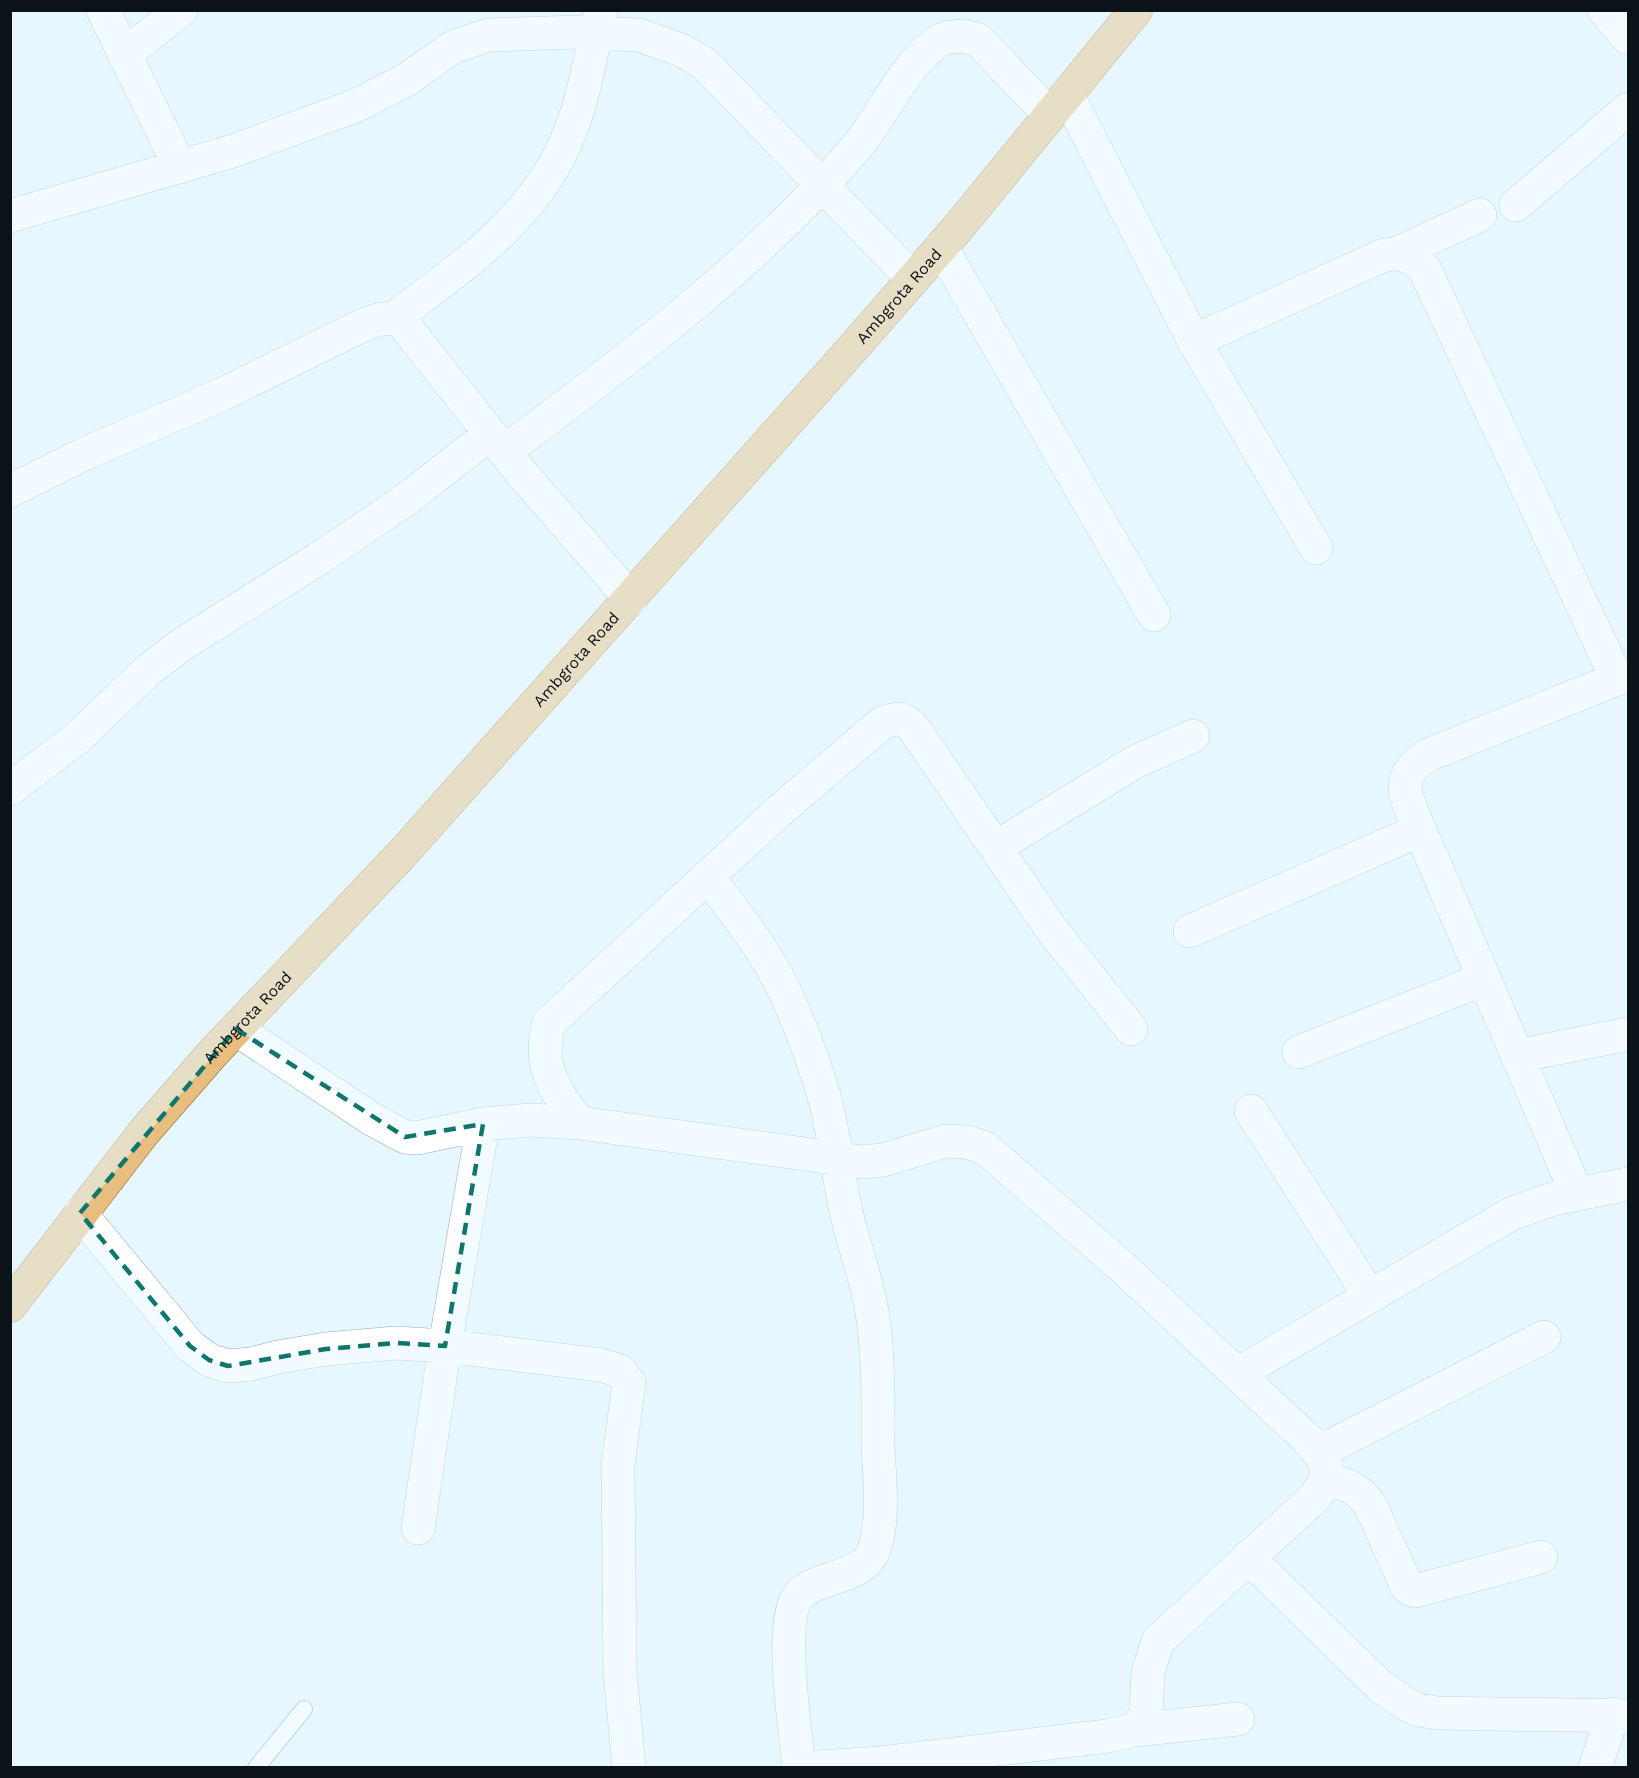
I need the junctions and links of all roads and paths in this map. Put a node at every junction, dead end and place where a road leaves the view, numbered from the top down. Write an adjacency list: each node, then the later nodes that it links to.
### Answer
1 (103, 10): 8 (street)
2 (181, 10): 8 (street)
3 (1136, 10): 9 (main road, Ambgrota Road)
4 (1604, 10): 7 (street)
5 (506, 21): 6 (street); 11 (street)
6 (598, 22): 12 (street); 19 (street)
7 (1629, 38)
8 (124, 55): 11 (street)
9 (1059, 104): 12 (street); 16 (main road, Ambgrota Road); 20 (street)
10 (1629, 109): 13 (street)
11 (180, 167): 15 (street)
12 (823, 186): 18 (street); 21 (street)
13 (1516, 205)
14 (1480, 215): 17 (street)
15 (10, 216)
16 (941, 247): 18 (main road, Ambgrota Road); 25 (street)
17 (1400, 252): 20 (street); 26 (street)
18 (913, 279): 24 (main road, Ambgrota Road)
19 (394, 318): 21 (street); 22 (street)
20 (1194, 341): 23 (street)
21 (497, 443): 24 (street); 28 (street)
22 (10, 492)
23 (1316, 548)
24 (631, 599): 34 (main road, Ambgrota Road)
25 (1154, 615)
26 (1623, 677): 29 (street)
27 (1193, 736): 30 (street)
28 (10, 789)
29 (1419, 830): 32 (street); 33 (street)
30 (996, 847): 31 (street); 35 (street)
31 (708, 876): 40 (street); 42 (street)
32 (1190, 932)
33 (1484, 979): 37 (street); 38 (street)
34 (236, 1029): 41 (street); 45 (main road, Ambgrota Road)
35 (1131, 1029)
36 (1629, 1034): 38 (street)
37 (1299, 1052)
38 (1517, 1056): 44 (street)
39 (1251, 1111): 46 (street)
40 (580, 1123): 41 (street); 42 (street)
41 (483, 1124): 49 (street)
42 (839, 1160): 50 (street); 61 (street)
43 (1629, 1184): 44 (street)
44 (1577, 1194): 46 (street)
45 (80, 1213): 47 (main road, Ambgrota Road); 49 (street)
46 (1370, 1296): 50 (street)
47 (10, 1306)
48 (1544, 1337): 51 (street)
49 (445, 1346): 52 (street); 60 (street)
50 (1237, 1374): 51 (street)
51 (1323, 1466): 53 (street); 54 (street)
52 (418, 1528)
53 (1248, 1557): 56 (street); 58 (street)
54 (1541, 1557)
55 (304, 1709): 59 (lane)
56 (1621, 1715): 62 (street)
57 (1238, 1719): 58 (street)
58 (1135, 1730): 61 (street)
59 (256, 1767)
60 (629, 1767)
61 (811, 1767)
62 (1594, 1767)

